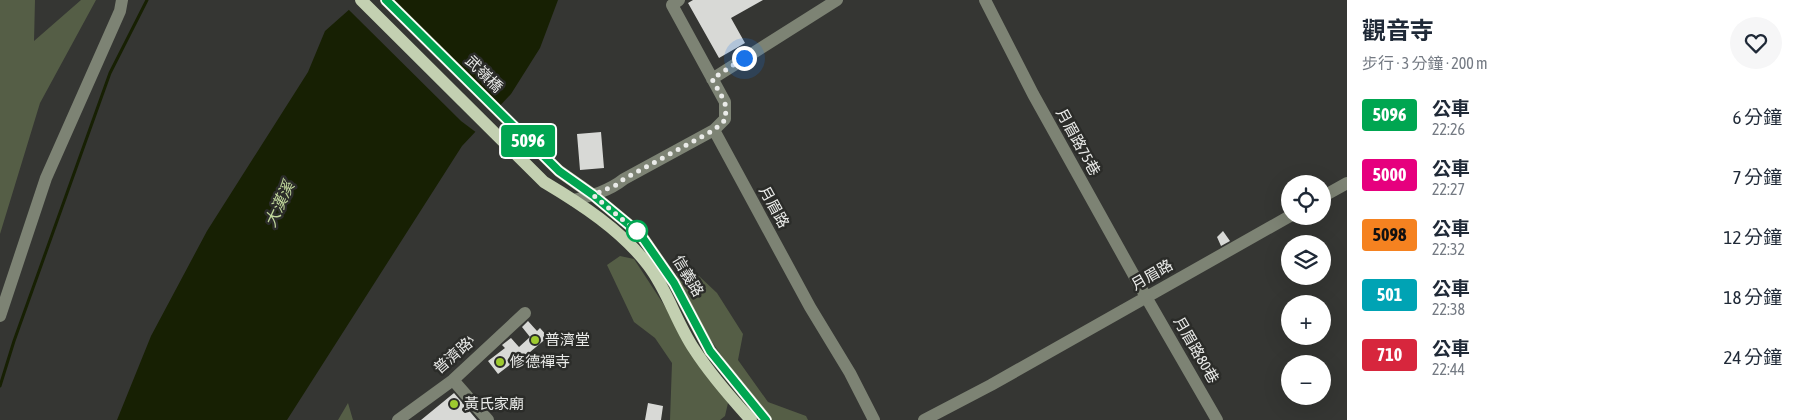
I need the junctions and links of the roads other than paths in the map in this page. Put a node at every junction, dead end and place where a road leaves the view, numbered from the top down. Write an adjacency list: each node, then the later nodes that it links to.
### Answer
1 (122, 0): 17 (street)
2 (361, 0): 13 (main road, 信義路)
3 (386, 0): 9 (main road, 武嶺橋)
4 (680, 0): 7 (street)
5 (837, 0): 7 (street)
6 (984, 0): 15 (street, 月眉路75巷)
7 (712, 79): 8 (street)
8 (714, 130): 12 (street); 23 (street, 月眉路)
9 (559, 171): 12 (main road, 信義路)
10 (1347, 183): 11 (street)
11 (1331, 192)
12 (593, 195): 13 (street); 22 (main road, 信義路)
13 (573, 200): 21 (main road, 信義路)
14 (1281, 221): 15 (street, 月眉路)
15 (1146, 298): 24 (street, 月眉路); 25 (street, 月眉路80巷)
16 (525, 313): 18 (street, 普濟路)
17 (0, 316)
18 (453, 380): 19 (street, 普濟路); 20 (street)
19 (398, 420)
20 (488, 420)
21 (752, 420)
22 (766, 420)
23 (874, 420)
24 (924, 420)
25 (1217, 420)

